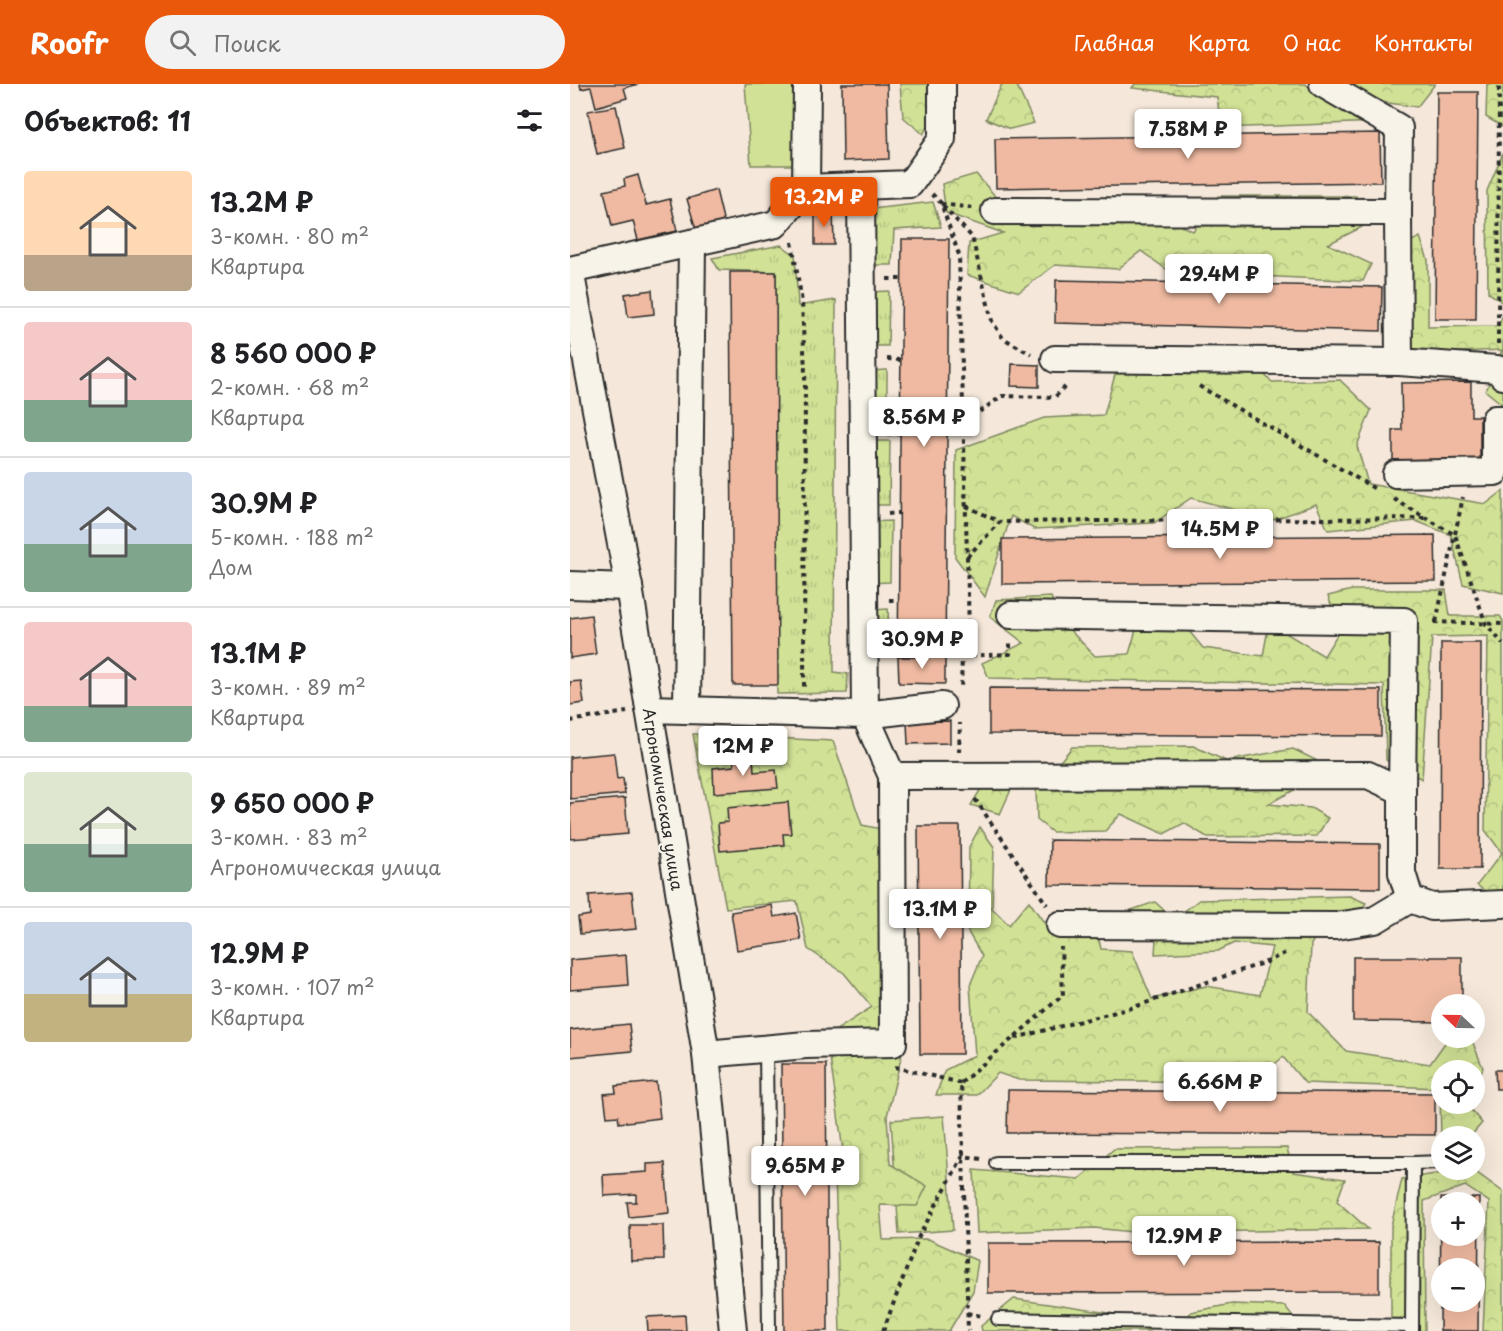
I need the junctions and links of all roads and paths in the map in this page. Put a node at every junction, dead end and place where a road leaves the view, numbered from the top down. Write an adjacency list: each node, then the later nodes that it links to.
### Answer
1 (807, 84): 6 (street)
2 (942, 84): 5 (street)
3 (1323, 84): 10 (street)
4 (1499, 84): 17 (path)
5 (916, 176): 7 (street); 8 (path)
6 (806, 188): 7 (street); 11 (street)
7 (861, 188): 41 (street)
8 (941, 203): 9 (path); 14 (path); 20 (path)
9 (995, 211): 10 (street)
10 (1398, 212): 16 (street)
11 (692, 243): 13 (street); 40 (street)
12 (783, 244): 37 (path)
13 (570, 270): 29 (street, Агрономическая улица)
14 (1055, 359): 15 (street)
15 (1091, 360): 16 (street); 20 (path)
16 (1399, 362): 17 (street)
17 (1500, 373)
18 (1194, 383): 24 (path)
19 (1503, 419): 21 (street)
20 (965, 422): 23 (path)
21 (1468, 473): 22 (street); 26 (path)
22 (1396, 474)
23 (966, 506): 25 (path); 27 (path)
24 (1425, 518): 25 (path); 26 (path)
25 (1000, 522): 27 (path)
26 (1455, 535): 32 (path); 33 (path)
27 (967, 557): 36 (path)
28 (570, 585): 29 (street)
29 (629, 587): 39 (street, Агрономическая улица)
30 (1011, 615): 31 (street)
31 (1404, 621): 32 (path); 45 (street)
32 (1436, 622): 33 (path)
33 (1486, 624): 34 (path); 35 (path)
34 (1503, 624)
35 (1503, 644)
36 (1010, 654)
37 (804, 700)
38 (942, 706): 41 (street)
39 (649, 709): 40 (street); 42 (path); 53 (street, Агрономическая улица)
40 (687, 710): 41 (street)
41 (865, 715): 44 (street)
42 (570, 721)
43 (958, 774): 44 (street); 45 (street); 48 (path)
44 (892, 776): 51 (street)
45 (1402, 791): 46 (street)
46 (1410, 899): 47 (street); 48 (street)
47 (1503, 904)
48 (1060, 926): 50 (path)
49 (1297, 946): 50 (path)
50 (1012, 1039): 54 (path)
51 (893, 1043): 52 (street); 54 (path)
52 (766, 1049): 53 (street); 62 (lane)
53 (706, 1054): 61 (street, Агрономическая улица)
54 (961, 1083): 55 (path)
55 (963, 1156): 63 (path); 64 (path)
56 (1431, 1162): 58 (lane)
57 (996, 1163): 58 (lane)
58 (1413, 1163): 60 (lane)
59 (998, 1319): 60 (lane)
60 (1412, 1328)
61 (733, 1331)
62 (770, 1331)
63 (883, 1331)
64 (968, 1331)

